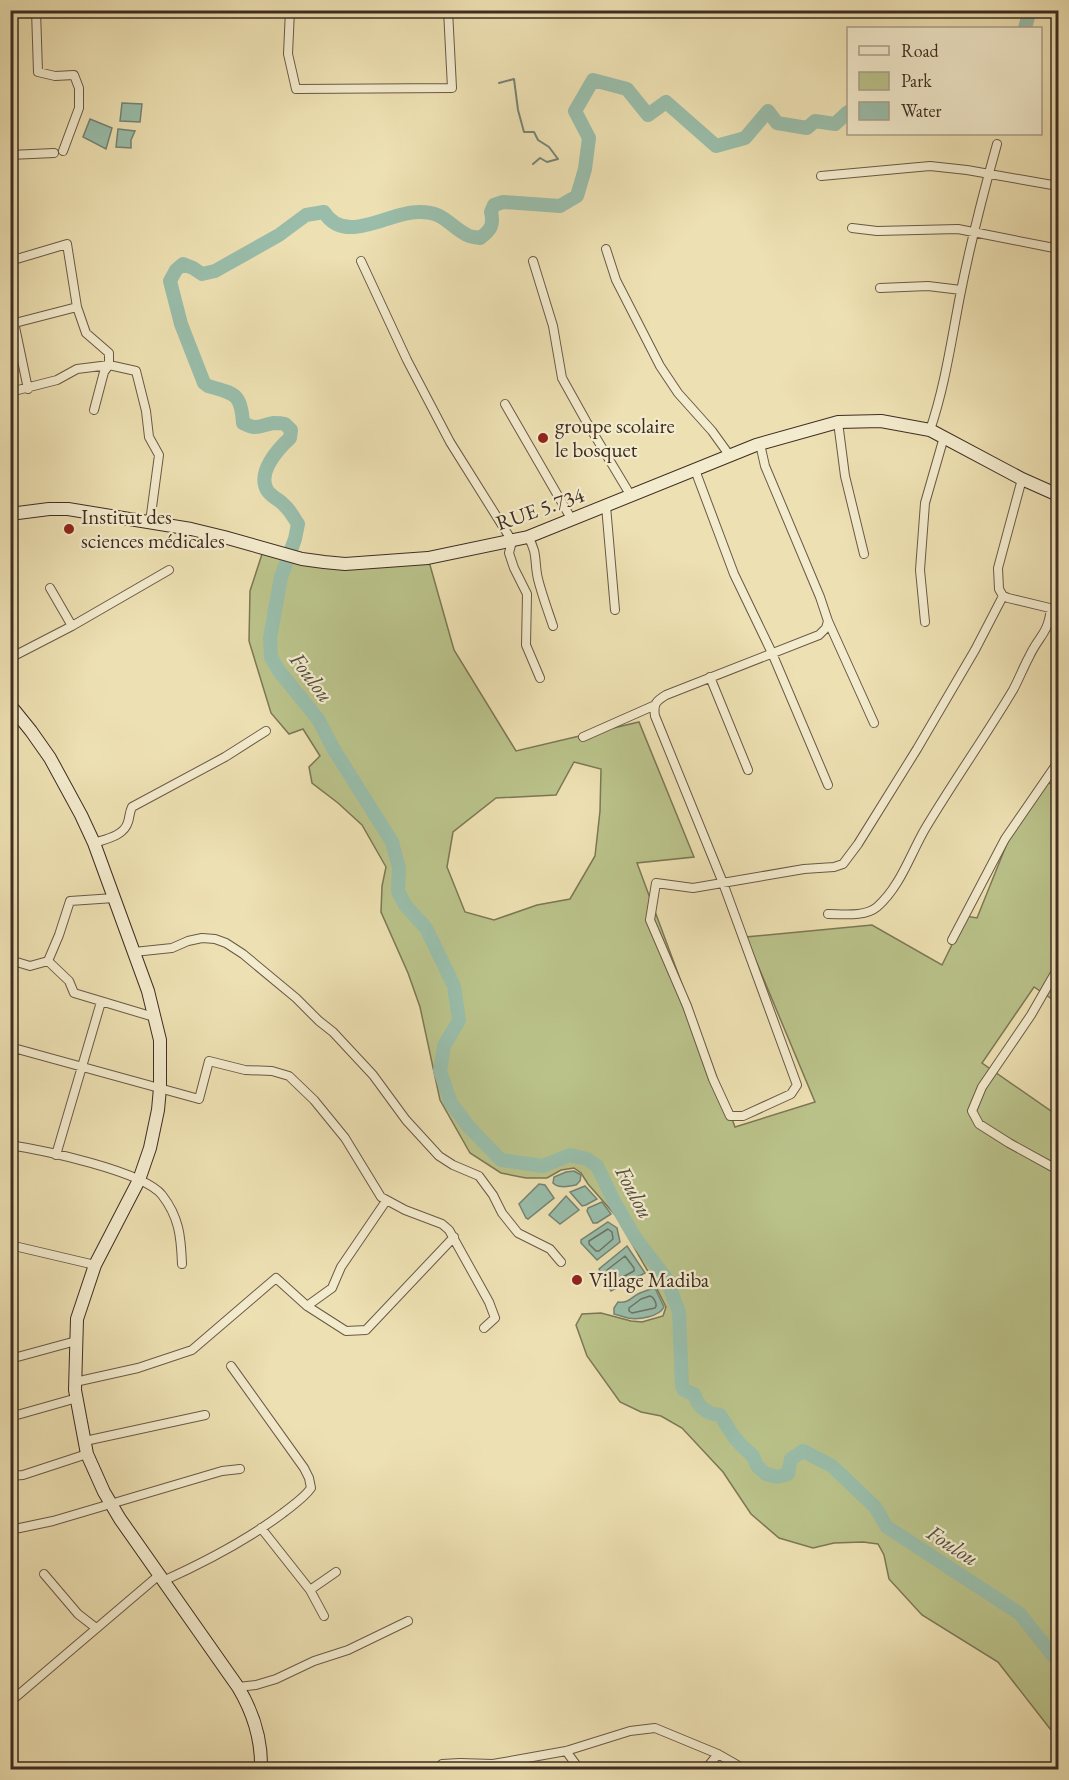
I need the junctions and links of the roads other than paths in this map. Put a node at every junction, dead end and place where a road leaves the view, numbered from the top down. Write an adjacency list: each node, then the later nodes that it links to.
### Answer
1 (36, 10): 5 (street)
2 (290, 10): 3 (street)
3 (448, 10)
4 (996, 144): 6 (street)
5 (10, 155)
6 (988, 174): 7 (street); 8 (street); 10 (street)
7 (821, 176)
8 (1059, 186)
9 (852, 228): 10 (street)
10 (975, 232): 11 (street); 17 (street)
11 (1054, 248)
12 (606, 249): 30 (street)
13 (10, 261): 19 (street)
14 (361, 261): 40 (street)
15 (533, 261): 34 (street)
16 (880, 288): 17 (street)
17 (961, 290): 27 (street)
18 (10, 303): 20 (street)
19 (77, 307): 20 (street); 21 (street)
20 (13, 323): 22 (street)
21 (109, 365): 22 (street); 25 (street); 38 (street)
22 (28, 389): 23 (street)
23 (10, 392)
24 (505, 404): 37 (street)
25 (94, 410)
26 (838, 422): 27 (street, RUE 5.734); 29 (street, RUE 5.734); 41 (street)
27 (930, 430): 28 (street, RUE 5.734)
28 (944, 437): 32 (street, RUE 5.734); 48 (street)
29 (760, 444): 30 (street, RUE 5.734); 47 (street)
30 (730, 456): 31 (street, RUE 5.734)
31 (695, 470): 34 (street, RUE 5.734); 51 (street)
32 (1022, 479): 33 (street, RUE 5.734); 44 (street)
33 (1059, 495)
34 (630, 496): 35 (street, RUE 5.734)
35 (606, 506): 37 (street, RUE 5.734); 46 (street)
36 (10, 513): 38 (street, RUE 5.734)
37 (572, 520): 39 (street, RUE 5.734)
38 (150, 522): 40 (street, RUE 5.734)
39 (528, 537): 40 (street, RUE 5.734); 50 (street)
40 (512, 542): 54 (street)
41 (864, 554)
42 (169, 570): 49 (street)
43 (50, 588): 49 (street)
44 (1003, 596): 45 (street); 64 (street)
45 (1055, 609): 66 (street)
46 (615, 610)
47 (828, 621): 51 (street); 57 (street)
48 (925, 622)
49 (72, 626): 52 (street)
50 (553, 626)
51 (772, 653): 53 (street); 62 (street)
52 (10, 658)
53 (710, 677): 56 (street); 61 (street)
54 (540, 678)
55 (10, 705): 63 (street)
56 (653, 706): 59 (street); 64 (street)
57 (874, 723)
58 (266, 731): 63 (street)
59 (583, 737)
60 (1059, 762): 67 (street)
61 (748, 770)
62 (828, 785)
63 (94, 843): 65 (street)
64 (723, 883): 64 (street)
65 (114, 898): 68 (street); 70 (street)
66 (828, 914)
67 (952, 940)
68 (134, 952): 74 (street); 86 (street)
69 (10, 960): 70 (street)
70 (48, 961): 73 (street)
71 (1057, 971): 72 (street); 81 (street)
72 (1058, 986)
73 (101, 1002): 74 (street); 77 (street)
74 (154, 1017): 78 (street)
75 (12, 1047): 76 (street); 77 (street)
76 (10, 1062)
77 (83, 1066): 78 (street); 80 (street)
78 (160, 1088): 82 (street); 83 (street)
79 (10, 1145): 80 (street)
80 (56, 1155): 82 (street)
81 (1059, 1170)
82 (139, 1180): 87 (street); 88 (street)
83 (386, 1201): 84 (street); 89 (street)
84 (453, 1238): 89 (street); 90 (street)
85 (10, 1245): 88 (street)
86 (561, 1262)
87 (182, 1264)
88 (95, 1265): 91 (street)
89 (307, 1306): 94 (street)
90 (484, 1328)
91 (76, 1341): 92 (street); 94 (street)
92 (10, 1359)
93 (231, 1366): 103 (street)
94 (75, 1382): 95 (street)
95 (77, 1398): 97 (street); 98 (street)
96 (205, 1416): 98 (street)
97 (10, 1417)
98 (85, 1441): 99 (street)
99 (87, 1454): 101 (street); 102 (street)
100 (240, 1469): 102 (street)
101 (10, 1476)
102 (111, 1504): 104 (street); 107 (street)
103 (261, 1528): 107 (street); 108 (street)
104 (10, 1530)
105 (336, 1572): 108 (street)
106 (44, 1574): 111 (street)
107 (161, 1579): 111 (street); 112 (street)
108 (310, 1590): 109 (street)
109 (324, 1616)
110 (408, 1621): 112 (street)
111 (96, 1628): 113 (street)
112 (238, 1687): 116 (street)
113 (10, 1702)
114 (566, 1752): 115 (street); 117 (street); 118 (street)
115 (718, 1754): 119 (street); 120 (street)
116 (261, 1770)
117 (436, 1770)
118 (580, 1770)
119 (705, 1770)
120 (746, 1770)

